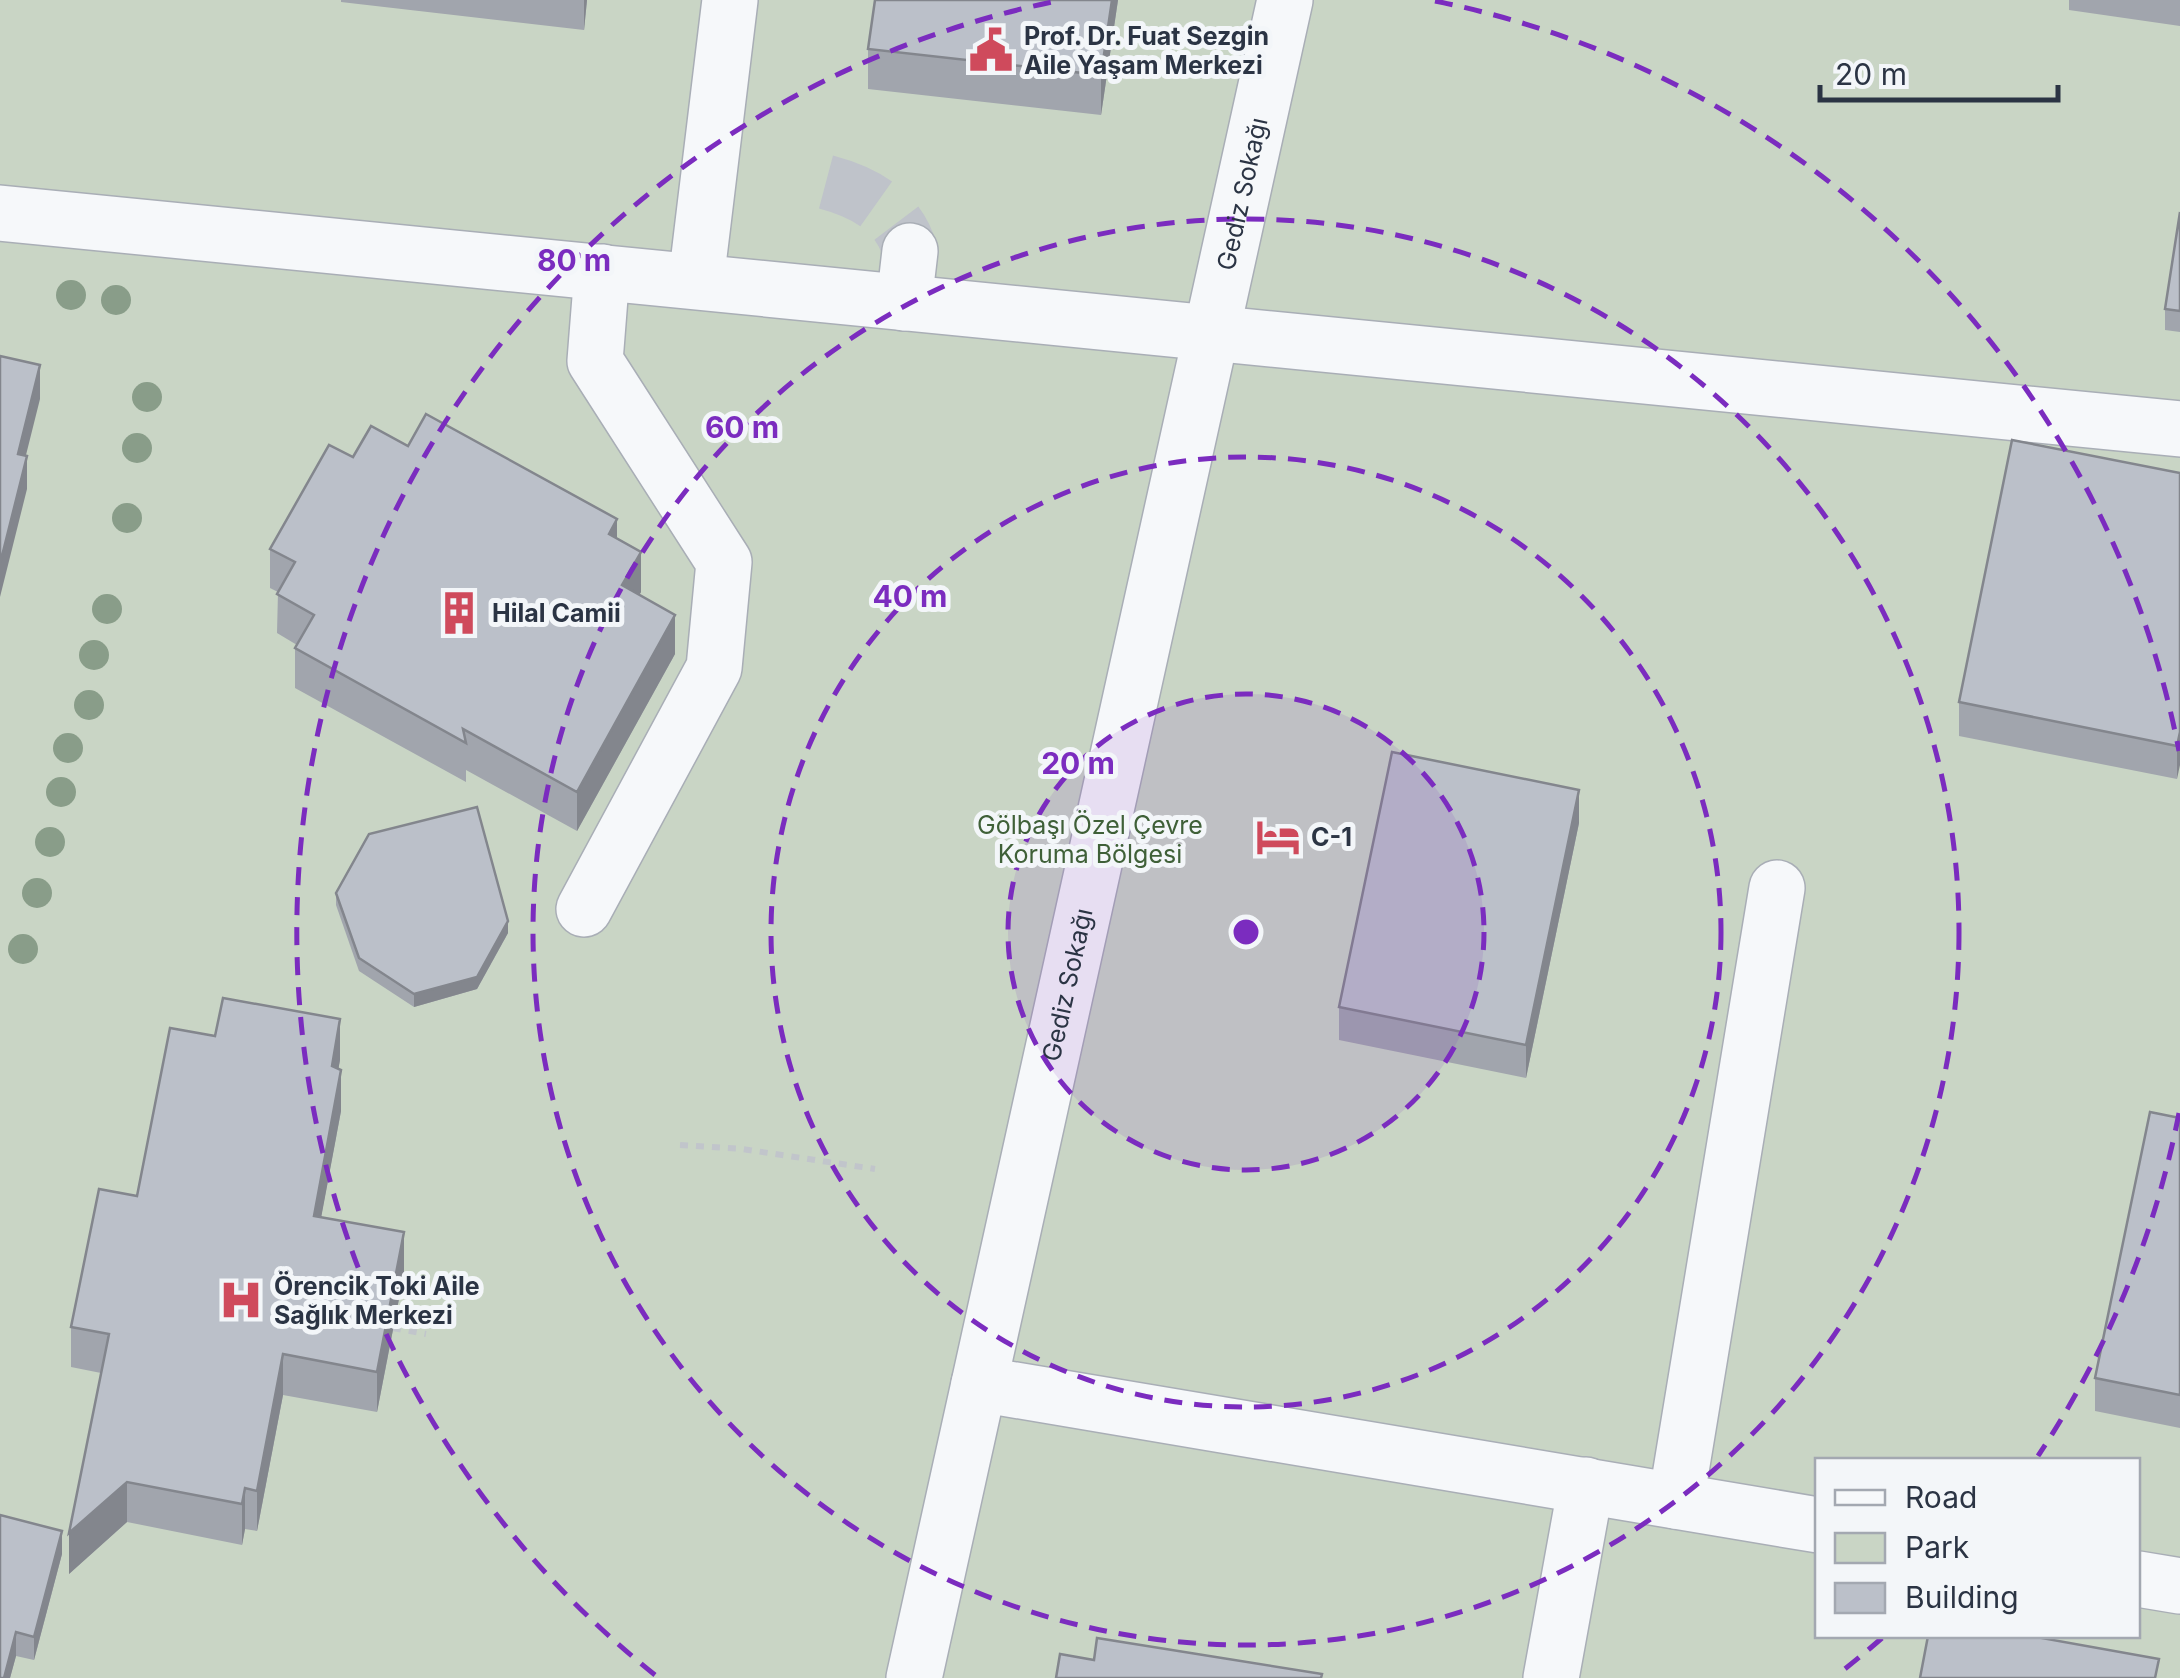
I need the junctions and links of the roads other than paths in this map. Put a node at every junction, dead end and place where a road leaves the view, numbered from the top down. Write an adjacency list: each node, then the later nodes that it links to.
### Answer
1 (730, 0): 5 (street)
2 (1285, 0): 6 (street, Gediz Sokağı)
3 (0, 213): 4 (street)
4 (602, 272): 5 (street); 9 (street)
5 (696, 281): 6 (street)
6 (1212, 333): 7 (street); 10 (street, Gediz Sokağı)
7 (2180, 429)
8 (1776, 888): 12 (street)
9 (584, 909)
10 (979, 1384): 11 (street); 16 (street, Gediz Sokağı)
11 (1586, 1485): 12 (street); 17 (street)
12 (1676, 1501): 13 (street)
13 (1815, 1524)
14 (2140, 1579): 15 (street)
15 (2180, 1586)
16 (914, 1678)
17 (1551, 1678)

